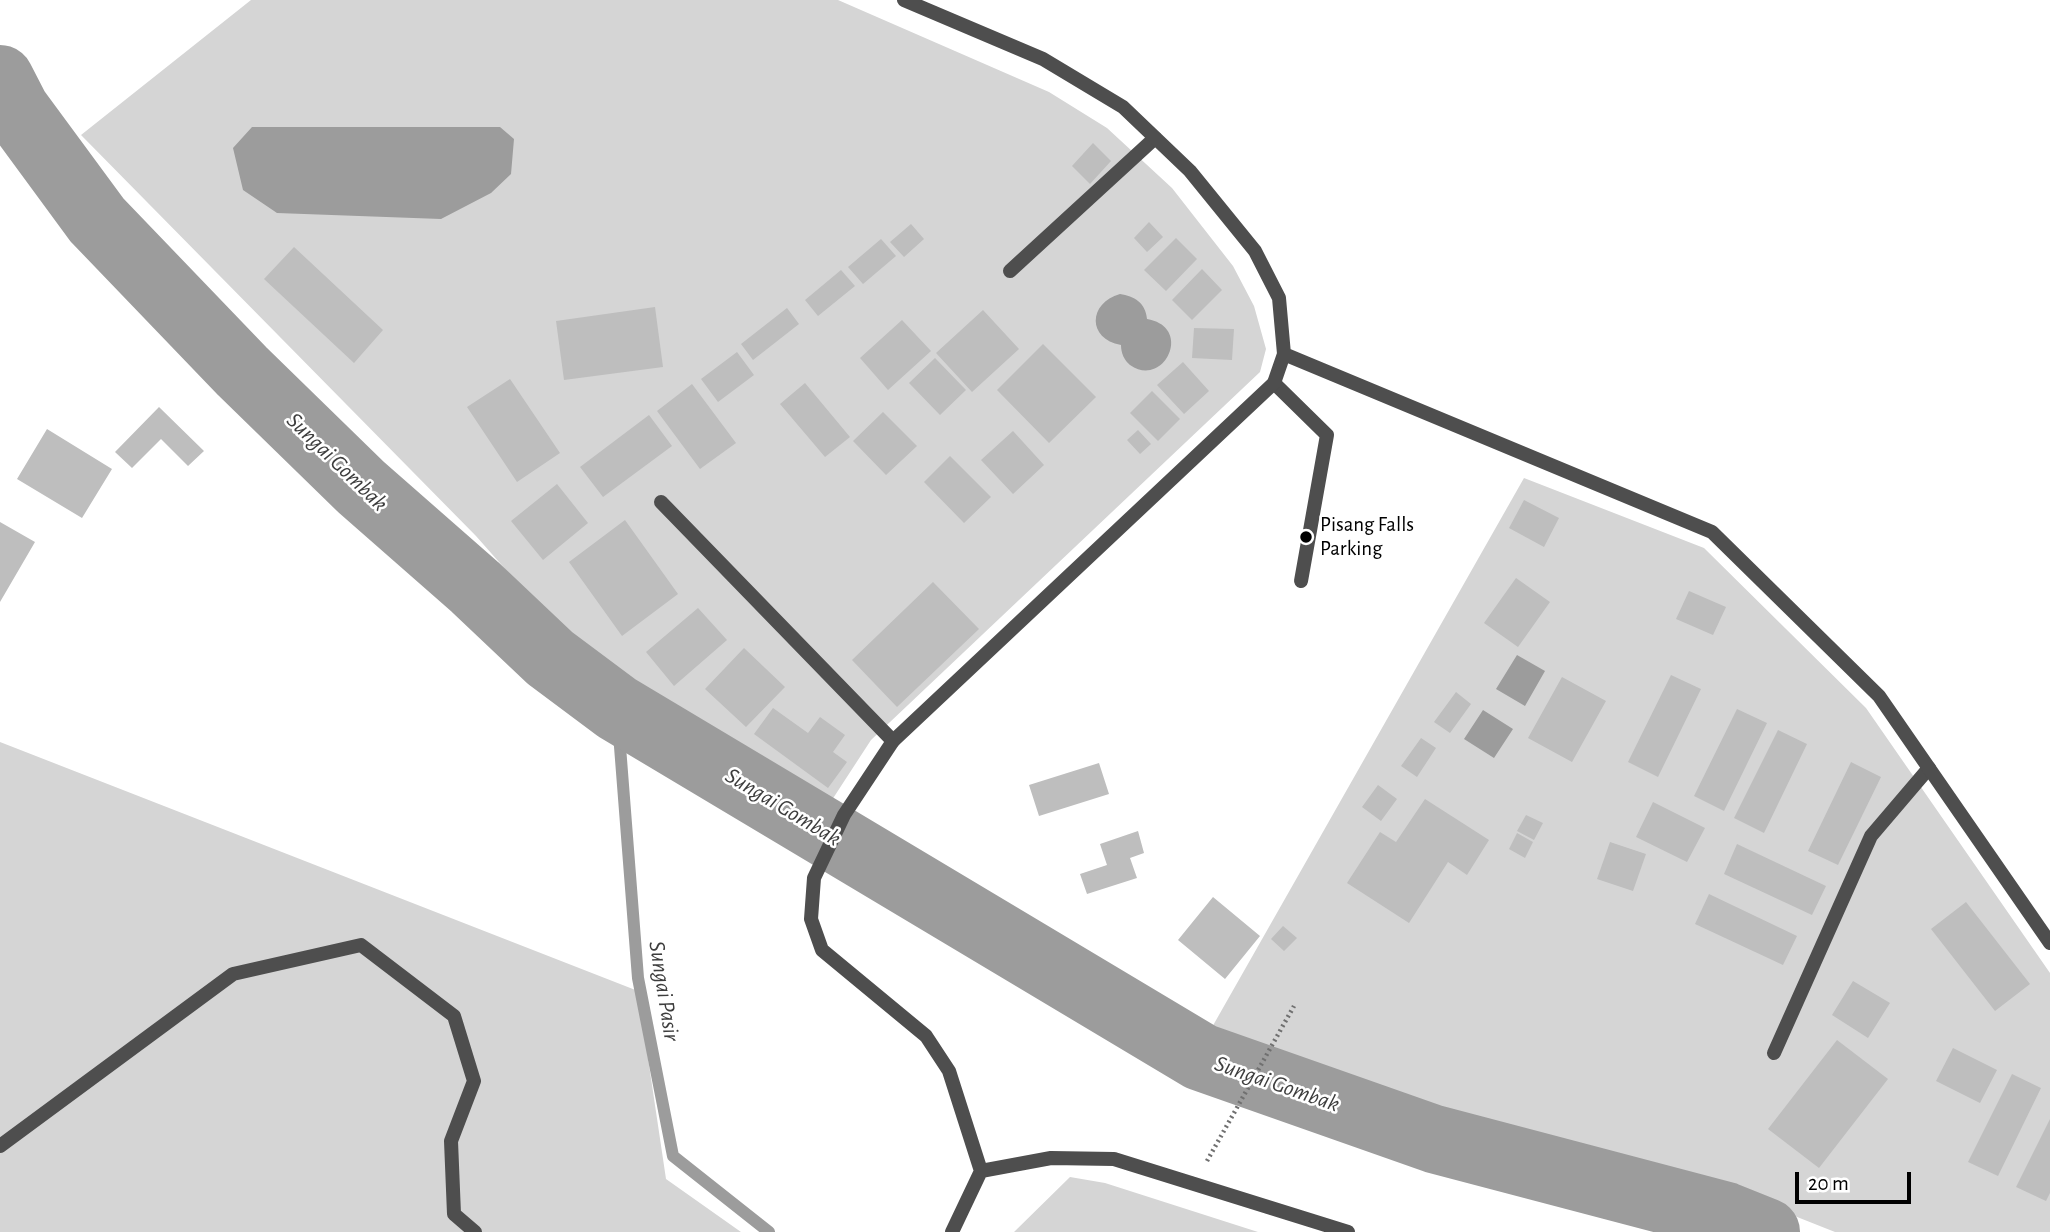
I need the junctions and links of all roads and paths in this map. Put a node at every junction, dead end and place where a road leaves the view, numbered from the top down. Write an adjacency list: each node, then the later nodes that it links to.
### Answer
1 (904, 0): 2 (street)
2 (1155, 138): 3 (street); 4 (street)
3 (1010, 271)
4 (1284, 354): 5 (street); 9 (street)
5 (1274, 383): 7 (street); 8 (street)
6 (660, 502): 8 (street)
7 (1301, 581)
8 (893, 741): 14 (street)
9 (1929, 768): 10 (street); 12 (street)
10 (2050, 943)
11 (1294, 1006): 15 (path)
12 (1774, 1052)
13 (0, 1146): 16 (street)
14 (981, 1171): 15 (street); 17 (street)
15 (1194, 1185): 18 (street)
16 (475, 1232)
17 (952, 1232)
18 (1348, 1232)

